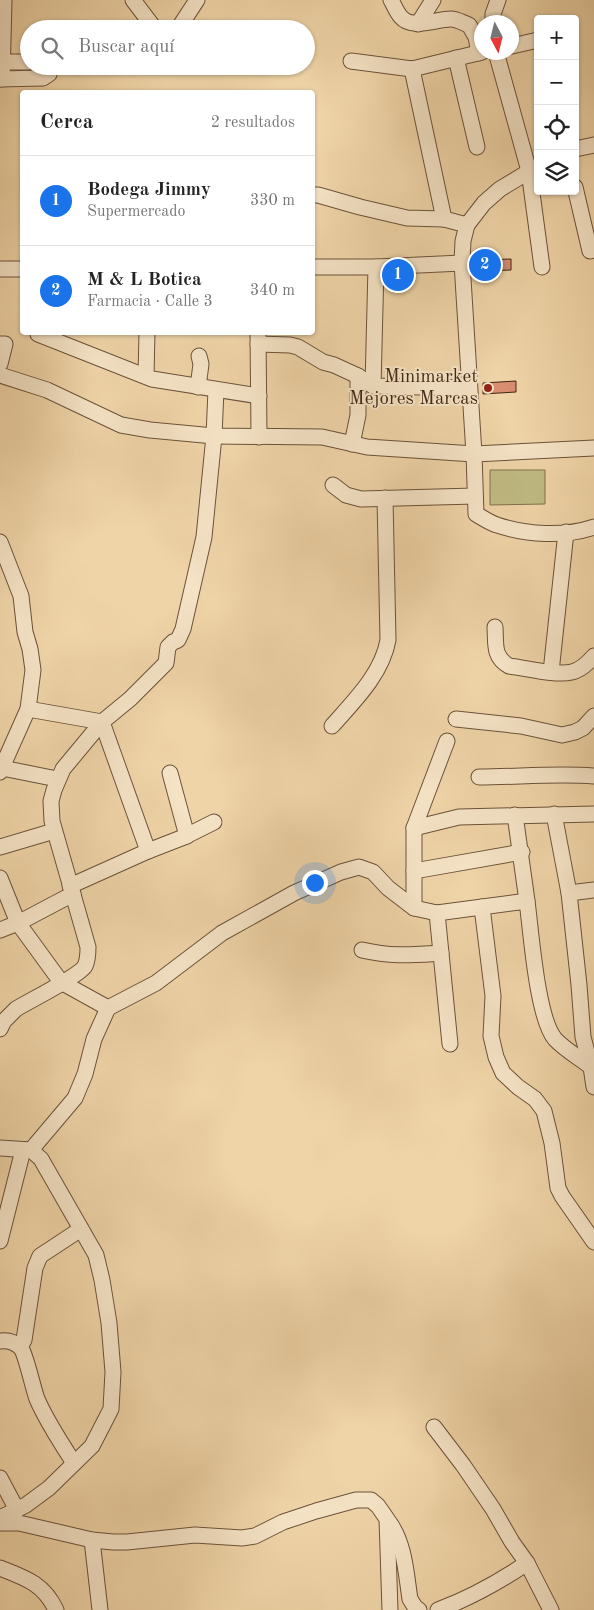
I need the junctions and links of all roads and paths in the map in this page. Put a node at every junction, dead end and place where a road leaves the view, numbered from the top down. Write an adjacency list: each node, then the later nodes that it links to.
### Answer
1 (4, 0): 17 (street)
2 (133, 0): 8 (street)
3 (197, 0): 9 (street)
4 (391, 0): 10 (street)
5 (433, 0): 10 (street)
6 (496, 1): 7 (street)
7 (494, 15)
8 (148, 20)
9 (184, 20)
10 (418, 24): 11 (street)
11 (474, 34)
12 (534, 41): 13 (street)
13 (519, 44)
14 (474, 54): 15 (street)
15 (456, 58): 20 (street); 25 (street)
16 (499, 60): 27 (street)
17 (2, 62): 18 (street); 22 (street)
18 (20, 62)
19 (351, 62): 20 (street)
20 (412, 69): 31 (street)
21 (48, 75): 23 (street)
22 (1, 79): 23 (street)
23 (32, 86)
24 (594, 145): 26 (street)
25 (477, 147)
26 (579, 148)
27 (534, 168): 32 (street)
28 (315, 195): 31 (street)
29 (536, 195): 37 (street)
30 (577, 195): 33 (street)
31 (444, 219): 32 (street)
32 (467, 225): 34 (street)
33 (594, 250)
34 (462, 263): 36 (street); 51 (street)
35 (315, 267): 36 (street)
36 (376, 267): 49 (street)
37 (542, 267)
38 (0, 269): 39 (street)
39 (20, 269)
40 (41, 335): 47 (street)
41 (147, 335): 47 (street)
42 (258, 338): 48 (street); 53 (street)
43 (0, 344): 45 (street)
44 (199, 356): 50 (street)
45 (0, 364)
46 (0, 375): 54 (street)
47 (146, 376): 50 (street)
48 (358, 376): 49 (street); 56 (street)
49 (373, 386): 51 (street)
50 (198, 387): 52 (street)
51 (469, 388): 58 (street)
52 (216, 390): 53 (street); 54 (street)
53 (259, 396): 55 (street)
54 (214, 436): 55 (street); 71 (street)
55 (259, 437): 56 (street)
56 (352, 444): 58 (street)
57 (594, 448): 58 (street)
58 (474, 454): 60 (street)
59 (333, 485): 61 (street)
60 (475, 496): 61 (street); 63 (street)
61 (385, 498): 72 (street)
62 (594, 527): 63 (street)
63 (566, 532): 67 (street)
64 (0, 542): 68 (street)
65 (495, 627): 67 (street)
66 (594, 656): 67 (street)
67 (551, 672)
68 (28, 709): 71 (street); 74 (street)
69 (594, 716): 70 (street)
70 (456, 720)
71 (102, 722): 78 (street); 87 (street)
72 (332, 726)
73 (447, 741): 83 (street)
74 (1, 770): 78 (street)
75 (170, 773): 85 (street)
76 (594, 776): 77 (street)
77 (479, 777)
78 (57, 779): 84 (street)
79 (554, 814): 80 (street); 81 (street); 93 (street)
80 (594, 814)
81 (516, 815): 83 (street); 88 (street)
82 (214, 822): 85 (street)
83 (414, 828): 89 (street)
84 (54, 831): 86 (street); 91 (street)
85 (187, 836): 87 (street)
86 (0, 847)
87 (148, 851): 91 (street)
88 (522, 852): 89 (street); 94 (street)
89 (414, 871): 96 (street)
90 (0, 878): 98 (street)
91 (71, 890): 98 (street); 102 (street)
92 (594, 890): 93 (street)
93 (568, 893): 106 (street)
94 (528, 901): 95 (street); 106 (street)
95 (482, 906): 97 (street); 112 (street)
96 (414, 908): 97 (street); 103 (street)
97 (437, 913): 101 (street)
98 (18, 923): 99 (street); 102 (street)
99 (0, 930)
100 (362, 950): 101 (street)
101 (441, 953): 105 (street)
102 (61, 982): 103 (street); 104 (street)
103 (108, 1008): 109 (street)
104 (0, 1029)
105 (450, 1044)
106 (591, 1067): 107 (street)
107 (594, 1087)
108 (0, 1148): 109 (street)
109 (27, 1150): 110 (street); 111 (street)
110 (81, 1229): 114 (street); 116 (street)
111 (0, 1242)
112 (594, 1242)
113 (0, 1341): 114 (street)
114 (20, 1347): 116 (street)
115 (434, 1427): 123 (street)
116 (74, 1463): 118 (street)
117 (0, 1478): 118 (street)
118 (16, 1510): 119 (street)
119 (0, 1518)
120 (387, 1519): 122 (street); 127 (street); 128 (street)
121 (0, 1522): 122 (street)
122 (92, 1540): 126 (street)
123 (527, 1563): 129 (street); 130 (street)
124 (0, 1568): 125 (street)
125 (56, 1610)
126 (100, 1610)
127 (390, 1610)
128 (419, 1610)
129 (438, 1610)
130 (551, 1610)

